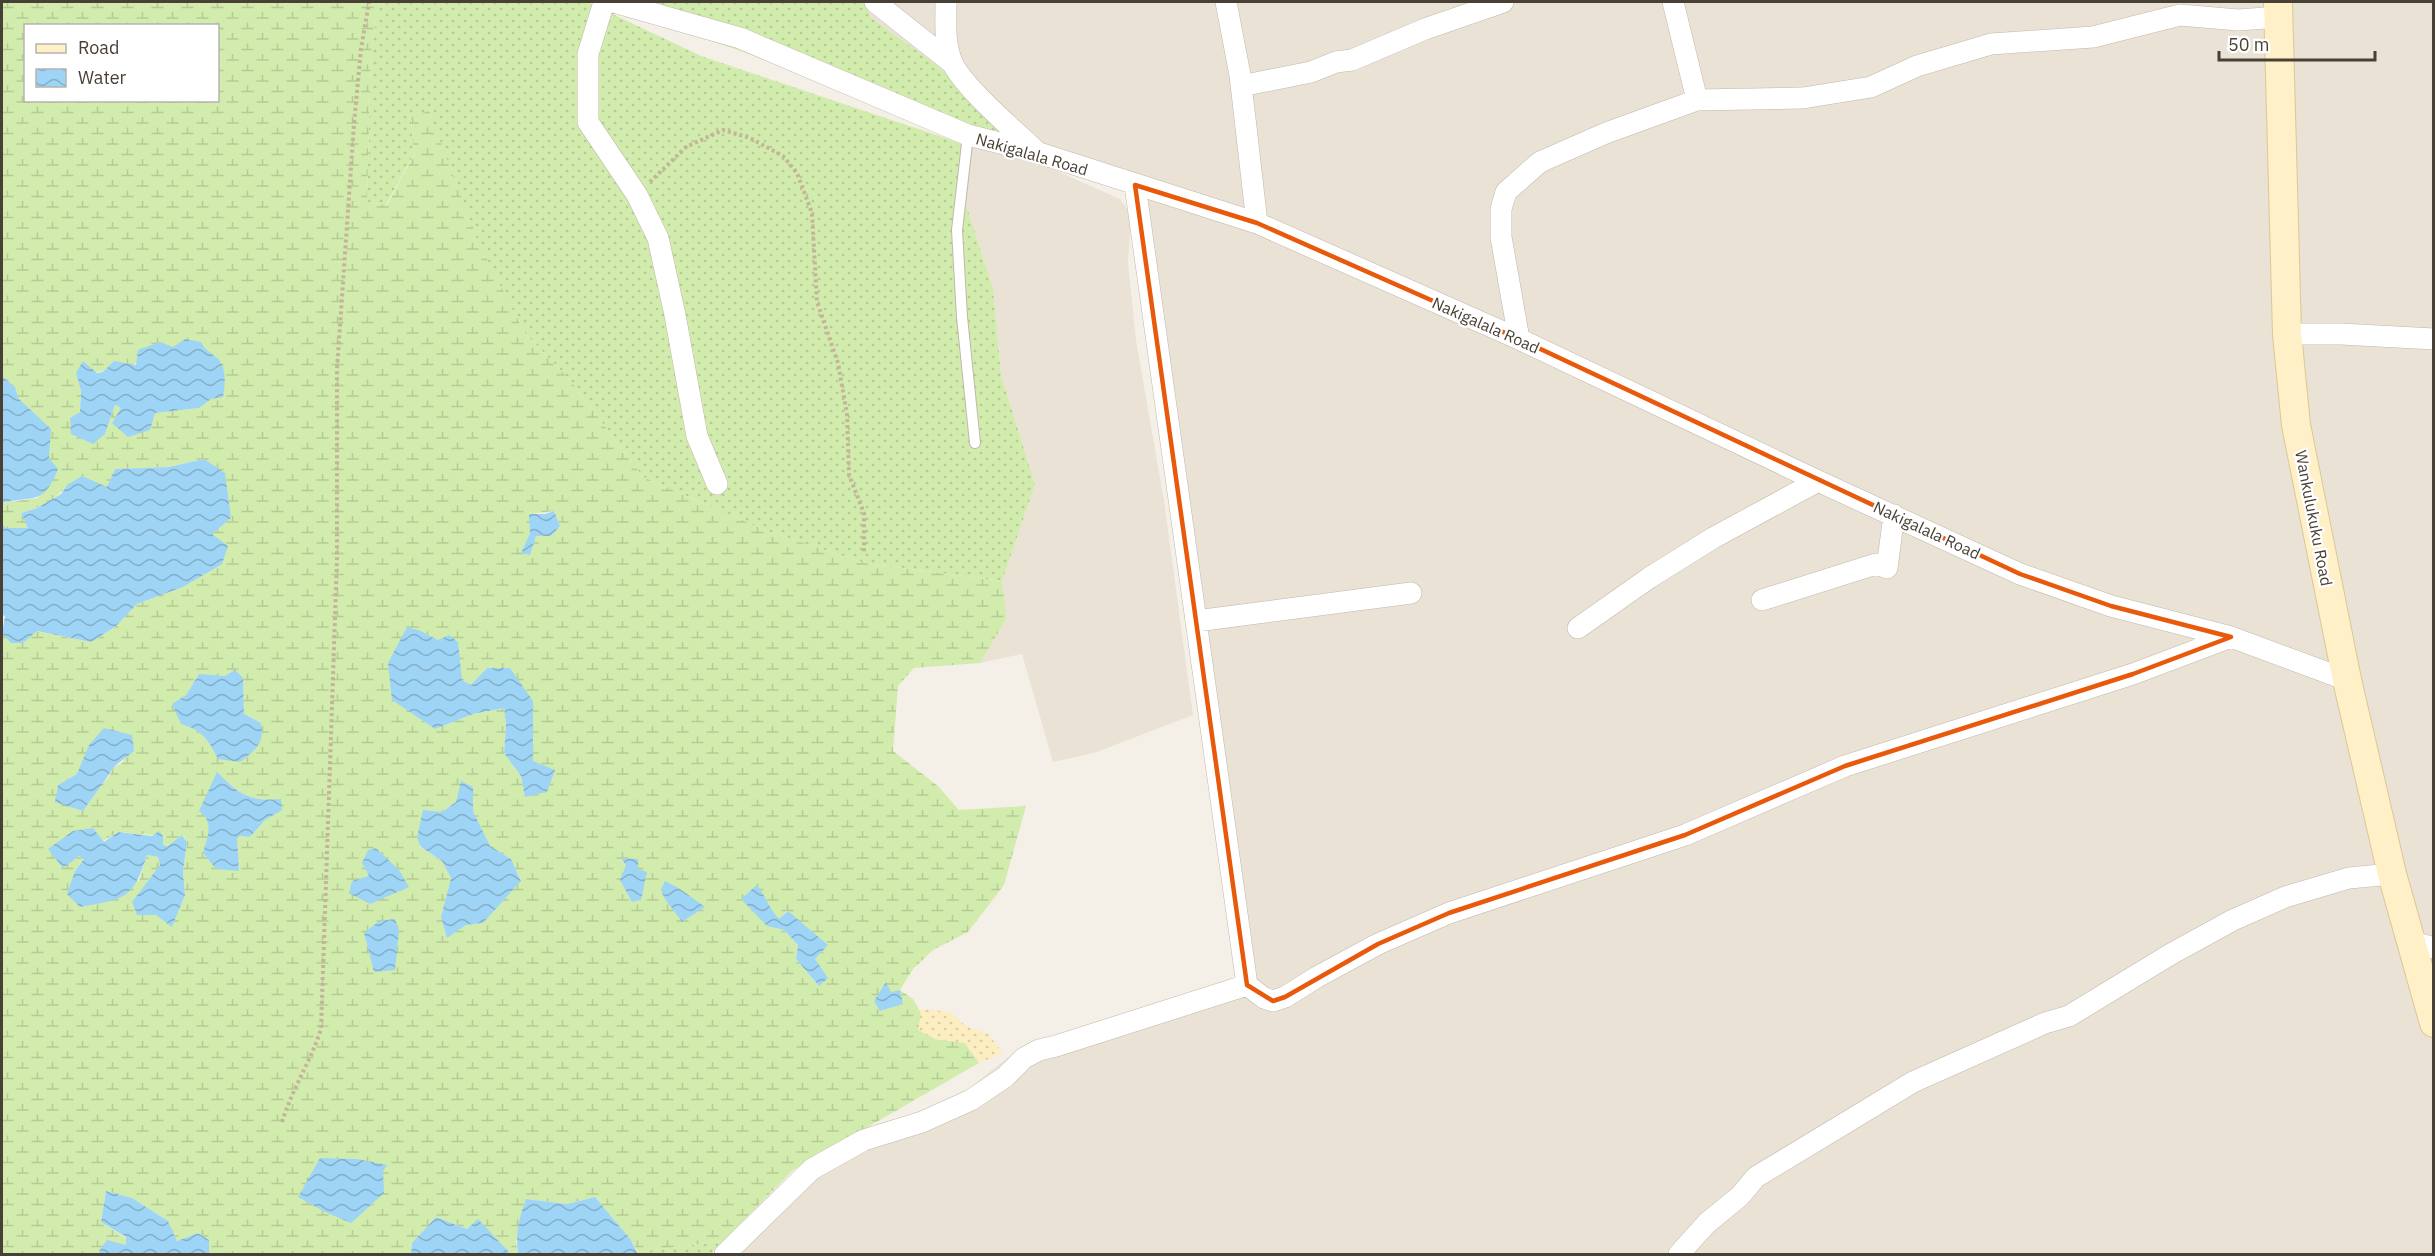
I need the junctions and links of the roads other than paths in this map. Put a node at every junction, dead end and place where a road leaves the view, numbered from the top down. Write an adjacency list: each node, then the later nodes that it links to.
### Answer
1 (604, 2): 21 (street)
2 (613, 2): 12 (street, Nakigalala Road)
3 (875, 2): 9 (street)
4 (946, 2): 9 (street)
5 (1226, 2): 10 (street)
6 (1503, 2): 10 (street)
7 (1672, 2): 11 (street)
8 (2279, 9): 11 (street); 16 (main road, Wankulukuku Road)
9 (952, 63): 13 (street)
10 (1241, 86): 15 (street)
11 (1697, 100): 17 (street)
12 (968, 135): 13 (street, Nakigalala Road); 19 (lane)
13 (1036, 152): 14 (street, Nakigalala Road)
14 (1135, 185): 15 (street, Nakigalala Road); 25 (street)
15 (1257, 223): 17 (street, Nakigalala Road)
16 (2287, 334): 18 (street); 28 (main road, Wankulukuku Road)
17 (1519, 339): 20 (street, Nakigalala Road)
18 (2433, 339)
19 (975, 443)
20 (1818, 481): 22 (street, Nakigalala Road); 26 (street)
21 (717, 484)
22 (1894, 515): 24 (street); 27 (street, Nakigalala Road)
23 (1410, 593): 25 (street)
24 (1762, 600)
25 (1196, 621): 31 (street)
26 (1578, 628)
27 (2231, 637): 28 (street, Nakigalala Road); 31 (street)
28 (2347, 680): 29 (main road, Wankulukuku Road)
29 (2392, 874): 30 (main road, Wankulukuku Road); 34 (street)
30 (2422, 944): 32 (main road, Wankulukuku Road)
31 (1246, 985): 33 (street)
32 (2433, 1023)
33 (725, 1254)
34 (1679, 1254)

